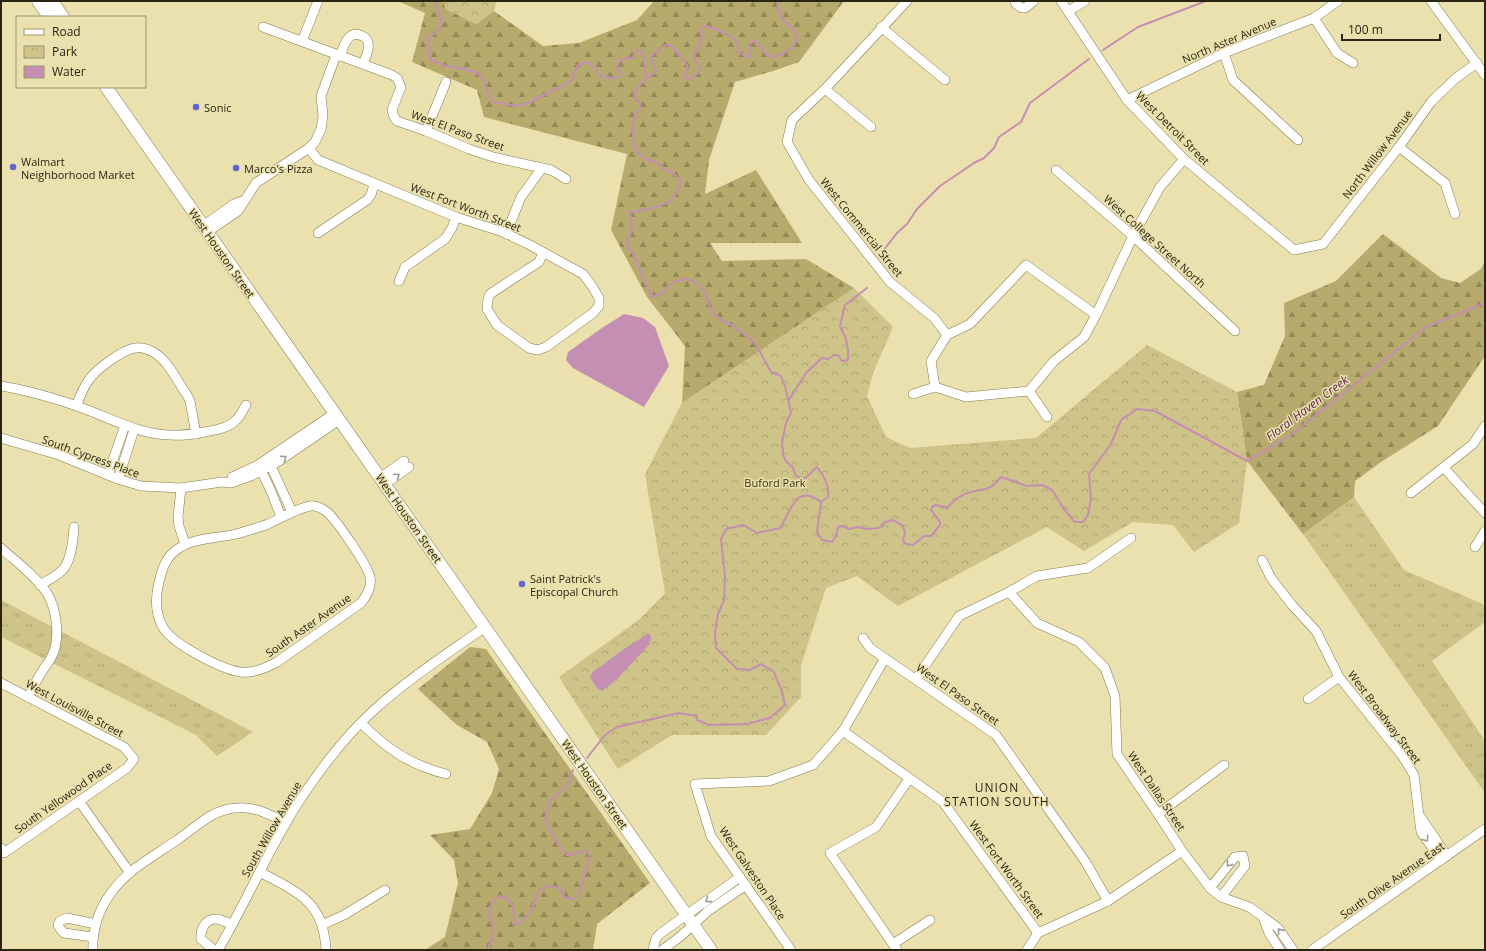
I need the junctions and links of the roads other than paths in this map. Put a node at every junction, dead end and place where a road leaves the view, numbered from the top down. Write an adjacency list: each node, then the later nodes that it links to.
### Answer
1 (38, 1): 12 (main road)
2 (52, 1): 13 (main road)
3 (318, 1): 17 (street)
4 (907, 1): 16 (street)
5 (1015, 1): 6 (street)
6 (1034, 1)
7 (1061, 1): 11 (street, West Detroit Street)
8 (1085, 1): 11 (street)
9 (1338, 1): 14 (street, North Aster Avenue)
10 (1431, 1): 21 (street)
11 (1068, 11): 28 (street, West Detroit Street)
12 (48, 16)
13 (62, 16)
14 (1314, 18): 18 (street, North Aster Avenue); 20 (street)
15 (263, 27): 17 (street, West El Paso Street)
16 (881, 27): 24 (street); 27 (street)
17 (302, 41): 19 (street, West El Paso Street)
18 (1224, 53): 28 (street, North Aster Avenue); 31 (street)
19 (338, 55): 22 (street, West El Paso Street); 22 (street); 33 (street)
20 (1353, 63)
21 (1476, 63): 23 (street); 32 (street, North Willow Avenue)
22 (363, 64): 30 (street, West El Paso Street)
23 (1485, 75)
24 (945, 80)
25 (446, 82): 30 (street)
26 (107, 88): 41 (main road, West Houston Street)
27 (826, 89): 29 (street); 50 (street, West Commercial Street)
28 (1127, 100): 34 (street, West Detroit Street)
29 (871, 127)
30 (426, 131): 35 (street, West El Paso Street)
31 (1298, 140)
32 (1399, 147): 39 (street); 45 (street, North Willow Avenue)
33 (309, 148): 38 (street, West Fort Worth Street); 41 (street)
34 (1184, 160): 44 (street); 45 (street, West Detroit Street)
35 (542, 168): 37 (street, West El Paso Street); 43 (street)
36 (1056, 170): 44 (street, West College Street North)
37 (566, 179)
38 (374, 184): 40 (street, West Fort Worth Street); 42 (street)
39 (1455, 214)
40 (456, 217): 43 (street, West Fort Worth Street); 47 (street)
41 (205, 229): 57 (main road, West Houston Street)
42 (318, 233)
43 (506, 234): 46 (street, West Fort Worth Street)
44 (1133, 236): 48 (street); 49 (street, West College Street North)
45 (1294, 250)
46 (543, 252): 46 (street, West Fort Worth Street)
47 (399, 281)
48 (1096, 315): 50 (street); 53 (street)
49 (1235, 331)
50 (947, 335): 52 (street)
51 (1, 386): 56 (street)
52 (935, 387): 53 (street); 54 (street)
53 (1030, 391): 58 (street)
54 (914, 394)
55 (246, 405): 62 (street)
56 (76, 406): 59 (street); 62 (street)
57 (337, 416): 65 (street, South Cypress Place, one-way to 57); 66 (street, South Cypress Place); 71 (main road, West Houston Street)
58 (1047, 417)
59 (125, 425): 61 (street); 68 (street)
60 (1485, 426): 67 (street)
61 (134, 430): 62 (street); 69 (street)
62 (196, 434)
63 (1, 438): 68 (street, South Cypress Place)
64 (407, 464): 71 (street)
65 (271, 466): 66 (street, South Cypress Place); 70 (street)
66 (260, 468): 72 (street); 73 (street, South Cypress Place)
67 (1444, 468): 74 (street); 76 (street)
68 (108, 475): 69 (street, South Cypress Place)
69 (118, 479): 73 (street, South Cypress Place)
70 (278, 480): 72 (street); 75 (street)
71 (383, 481): 87 (main road, West Houston Street)
72 (268, 485): 77 (street)
73 (177, 488): 81 (street)
74 (1411, 493)
75 (292, 512): 77 (street); 81 (street, South Aster Avenue)
76 (1485, 513)
77 (281, 517): 81 (street)
78 (74, 527): 85 (street)
79 (1485, 531): 82 (street)
80 (1131, 538): 86 (street)
81 (185, 544)
82 (1475, 547)
83 (1, 548): 85 (street)
84 (1262, 560): 90 (street, West Broadway Street)
85 (40, 585): 93 (street)
86 (1009, 592): 91 (street); 102 (street, West Dallas Street)
87 (485, 627): 95 (street, South Willow Avenue); 117 (main road, West Houston Street)
88 (863, 638): 89 (street, West El Paso Street)
89 (885, 658): 91 (street, West El Paso Street); 96 (street)
90 (1339, 677): 94 (street); 107 (street, West Broadway Street)
91 (916, 679): 115 (street, West El Paso Street)
92 (1, 683): 93 (street, West Louisville Street)
93 (28, 697): 97 (street, West Louisville Street)
94 (1308, 699)
95 (361, 723): 99 (street); 103 (street, South Willow Avenue)
96 (844, 732): 100 (street, West Fort Worth Street); 110 (street, West Galveston Place)
97 (134, 759): 101 (street, South Yellowood Place)
98 (1224, 765): 102 (street)
99 (446, 774)
100 (909, 779): 122 (street, West Fort Worth Street); 124 (street)
101 (79, 801): 105 (street, South Yellowood Place); 109 (street)
102 (1158, 814): 106 (street, West Dallas Street)
103 (286, 823): 108 (street, South Willow Avenue); 109 (street)
104 (1485, 829): 107 (street, South Olive Avenue East)
105 (3, 850)
106 (1182, 851): 112 (street, West Dallas Street); 115 (street)
107 (1444, 858): 136 (street, South Olive Avenue East)
108 (260, 872): 120 (street, South Willow Avenue); 121 (street)
109 (130, 873): 119 (street)
110 (740, 877): 111 (street, West Galveston Place); 117 (street, one-way to 117)
111 (746, 885): 117 (street); 132 (street, West Galveston Place)
112 (1210, 888): 114 (street, West Dallas Street); 114 (street, one-way to 112)
113 (385, 890): 121 (street)
114 (1221, 897): 116 (street, West Dallas Street)
115 (1108, 901): 122 (street)
116 (1262, 916): 134 (street); 135 (street, West Dallas Street, one-way to 116)
117 (690, 920): 129 (street); 130 (street); 131 (main road, West Houston Street)
118 (930, 920): 124 (street)
119 (96, 924): 123 (street); 123 (street)
120 (232, 924): 126 (street); 127 (street, South Willow Avenue)
121 (322, 925): 128 (street)
122 (1038, 933): 133 (street)
123 (94, 937): 125 (street)
124 (895, 947)
125 (93, 950)
126 (214, 950)
127 (218, 950)
128 (326, 950)
129 (653, 950)
130 (662, 950)
131 (712, 950)
132 (791, 950)
133 (1027, 950)
134 (1280, 950)
135 (1293, 950)
136 (1312, 950)

